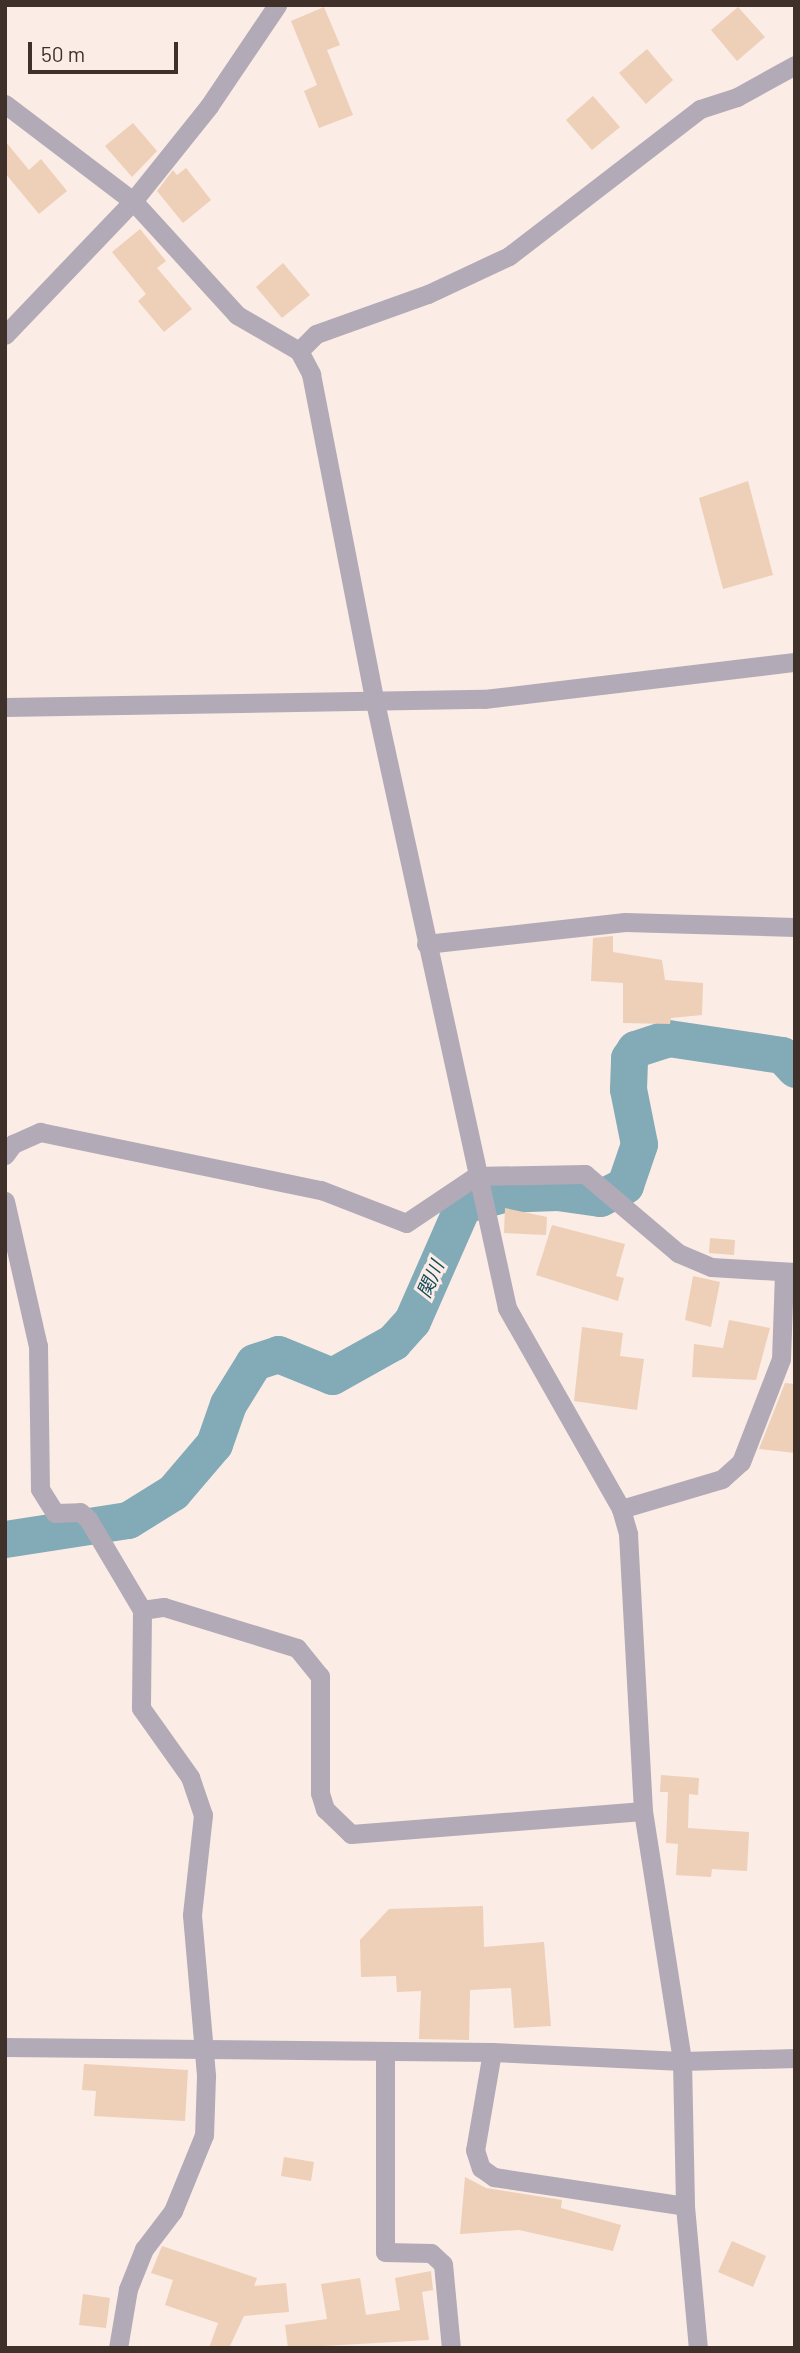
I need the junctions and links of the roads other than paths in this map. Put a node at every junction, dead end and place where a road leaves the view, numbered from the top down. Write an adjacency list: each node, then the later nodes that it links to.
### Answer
1 (277, 5): 4 (street)
2 (795, 65): 6 (street)
3 (5, 104): 4 (street)
4 (133, 201): 5 (street); 6 (street)
5 (5, 335)
6 (299, 351): 8 (street)
7 (795, 663): 8 (street)
8 (375, 702): 9 (street); 11 (street)
9 (5, 707)
10 (795, 927): 11 (street)
11 (426, 944): 13 (street)
12 (5, 1154): 13 (street)
13 (477, 1183): 16 (street); 17 (street)
14 (5, 1201): 15 (street)
15 (11, 1256): 18 (street)
16 (790, 1272): 17 (street)
17 (621, 1509): 19 (street)
18 (142, 1610): 19 (street); 21 (street)
19 (643, 1811): 25 (street)
20 (5, 2047): 21 (street)
21 (200, 2050): 22 (street); 27 (street)
22 (385, 2052): 23 (street); 28 (street)
23 (492, 2052): 25 (street); 26 (street)
24 (795, 2058): 25 (street)
25 (682, 2061): 26 (street)
26 (685, 2206): 29 (street)
27 (118, 2348)
28 (451, 2348)
29 (698, 2348)

